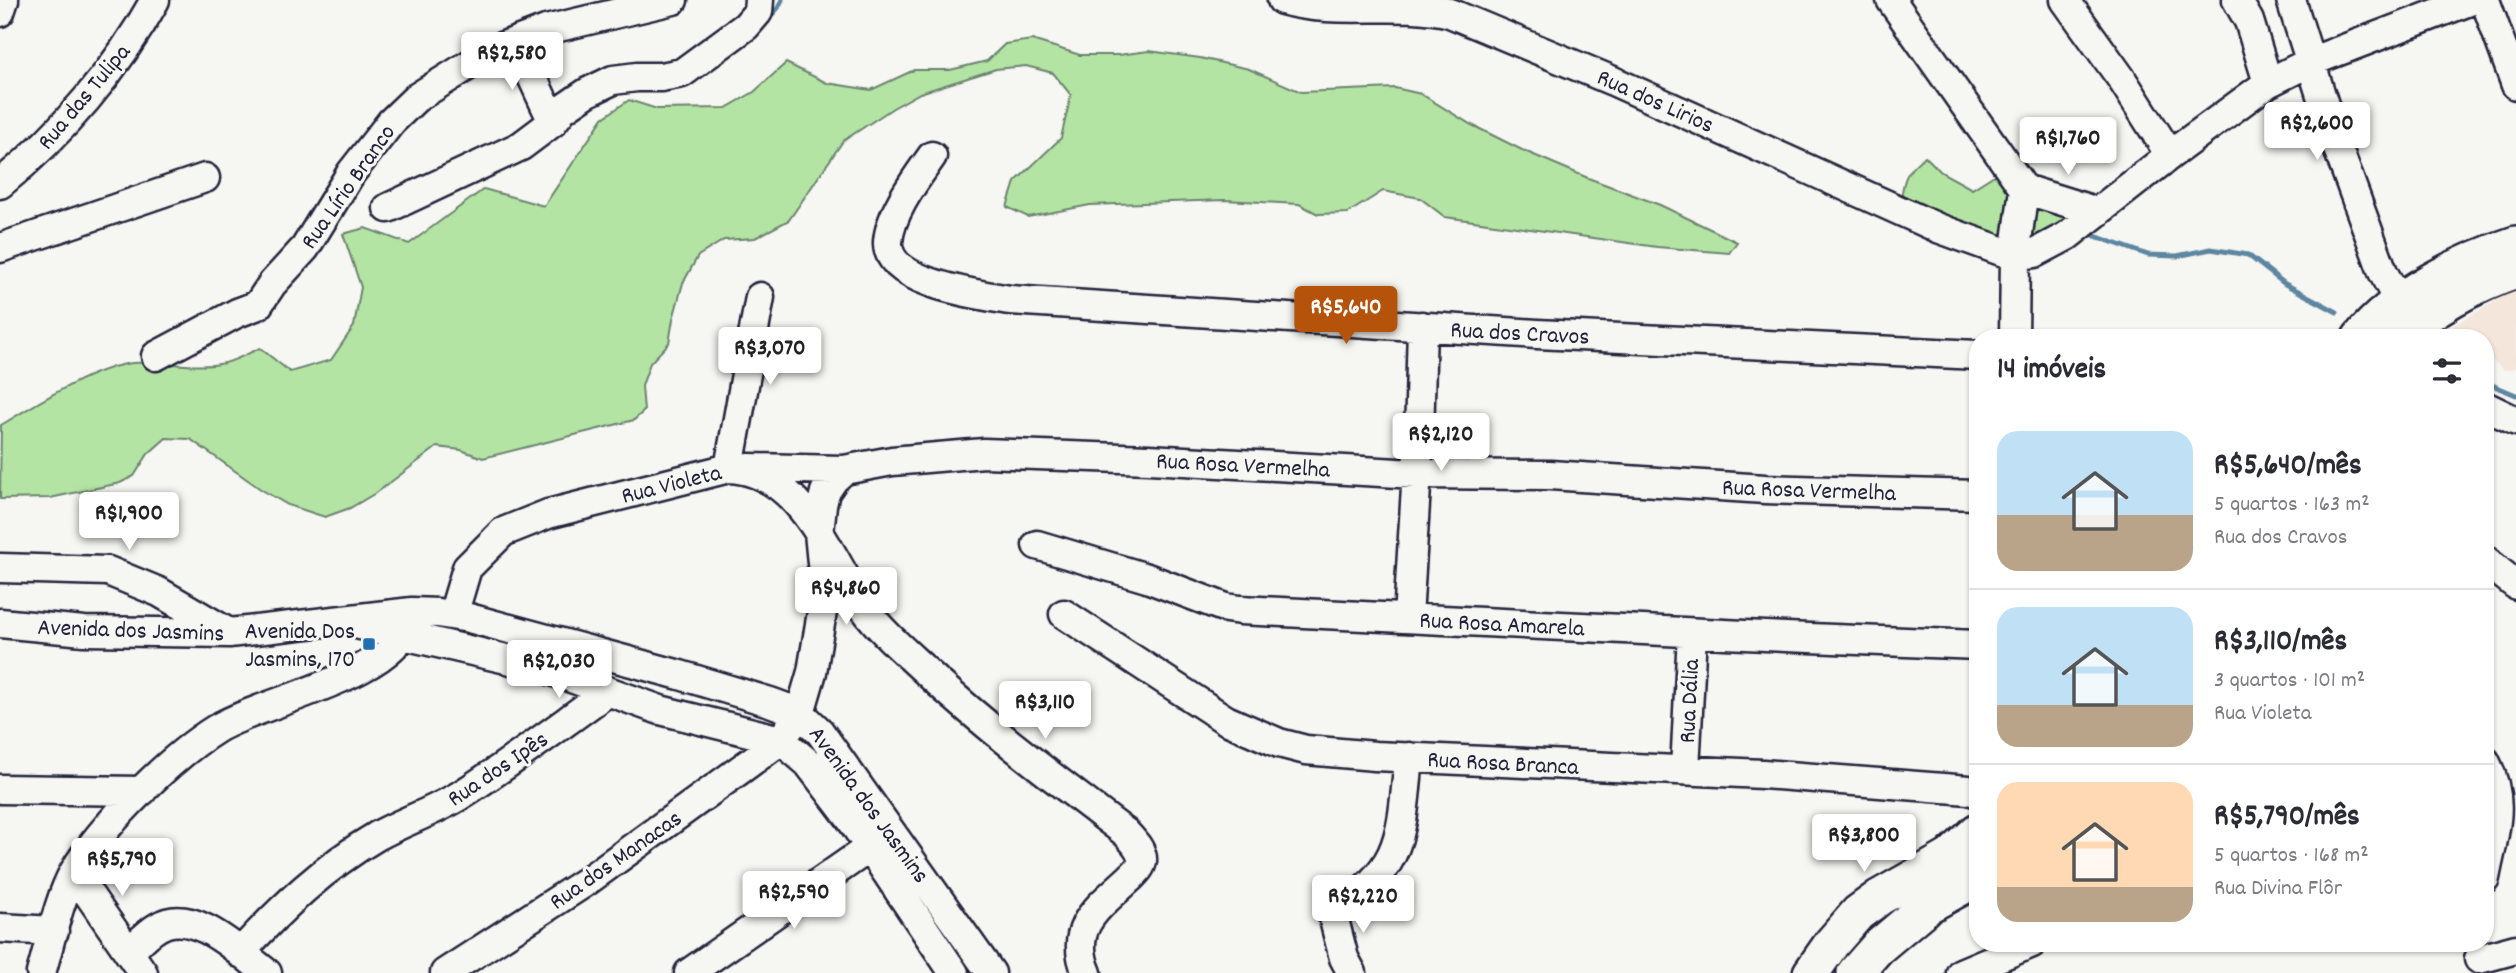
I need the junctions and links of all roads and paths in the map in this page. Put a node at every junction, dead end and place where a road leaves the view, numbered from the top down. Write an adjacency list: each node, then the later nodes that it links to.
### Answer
1 (4, 0): 13 (street)
2 (155, 0): 22 (street, Rua das Tulipa)
3 (673, 0): 14 (street, Rua Lírio Branco)
4 (759, 0): 18 (street)
5 (1282, 0): 12 (street, Rua dos Lirios)
6 (1891, 0): 23 (street)
7 (2065, 0): 19 (street)
8 (2291, 0): 15 (street)
9 (2472, 0): 15 (street)
10 (2485, 0): 17 (street)
11 (2241, 2): 16 (street)
12 (1435, 5): 28 (street, Rua dos Lirios)
13 (0, 12)
14 (516, 42): 18 (street); 36 (street, Rua Lírio Branco)
15 (2309, 62): 16 (street); 31 (street)
16 (2268, 83): 19 (street)
17 (2516, 85)
18 (553, 122): 24 (street)
19 (2170, 155): 25 (street)
20 (932, 156): 32 (street, Rua dos Cravos)
21 (205, 178): 27 (street)
22 (0, 184)
23 (2024, 189): 25 (street); 28 (street)
24 (388, 208)
25 (2098, 212): 28 (street)
26 (2516, 244): 31 (main road)
27 (0, 248)
28 (2015, 256): 33 (street)
29 (2516, 270): 31 (main road)
30 (760, 297): 39 (street)
31 (2405, 320): 34 (main road)
32 (1422, 326): 35 (street, Rua dos Cravos); 41 (street)
33 (2014, 329)
34 (2367, 329)
35 (1969, 355)
36 (156, 356)
37 (2494, 410): 38 (street)
38 (2516, 421)
39 (734, 468): 40 (street, Rua Rosa Vermelha); 43 (street, Rua Violeta); 49 (street, Rua Violeta)
40 (844, 470): 41 (street, Rua Rosa Vermelha); 43 (street)
41 (1416, 474): 42 (street, Rua Rosa Vermelha); 50 (street)
42 (1969, 495)
43 (819, 533): 57 (street); 83 (street, Rua Violeta)
44 (1037, 545): 50 (street, Rua Rosa Amarela)
45 (2494, 567): 47 (street)
46 (0, 568): 54 (street)
47 (2516, 585)
48 (1064, 614): 59 (street, Rua Rosa Branca)
49 (453, 615): 52 (street, Avenida dos Jasmins); 57 (street, Avenida dos Jasmins)
50 (1408, 618): 53 (street, Rua Rosa Amarela)
51 (0, 622): 54 (street, Avenida dos Jasmins)
52 (409, 624): 54 (street, Avenida dos Jasmins); 56 (street, Avenida dos Jasmins); 64 (street)
53 (1692, 632): 55 (street, Rua Rosa Amarela); 60 (street, Rua Dália)
54 (229, 633)
55 (1969, 645)
56 (607, 691): 58 (street, Avenida dos Jasmins); 74 (street, Rua dos Ipês)
57 (800, 713): 58 (street); 82 (street, Avenida dos Jasmins)
58 (782, 740): 66 (street, Avenida dos Jasmins); 79 (street, Rua dos Manacas)
59 (1409, 757): 60 (street, Rua Rosa Branca); 84 (street)
60 (1685, 770): 63 (street, Rua Rosa Branca)
61 (2494, 781): 65 (street)
62 (0, 789): 64 (street)
63 (1969, 790)
64 (142, 791): 68 (street)
65 (2494, 829)
66 (869, 848): 80 (street); 81 (street, Avenida dos Jasmins)
67 (1969, 857): 69 (main road)
68 (74, 873): 71 (street); 76 (street)
69 (1963, 874): 85 (main road); 86 (main road)
70 (0, 928): 71 (street)
71 (54, 931): 77 (street)
72 (2516, 949): 75 (street)
73 (2011, 952): 87 (street)
74 (240, 953): 76 (street); 78 (street)
75 (2478, 958)
76 (136, 963)
77 (41, 973)
78 (267, 973)
79 (445, 973)
80 (689, 973)
81 (954, 973)
82 (990, 973)
83 (1087, 973)
84 (1352, 973)
85 (1811, 973)
86 (1854, 973)
87 (1961, 973)

